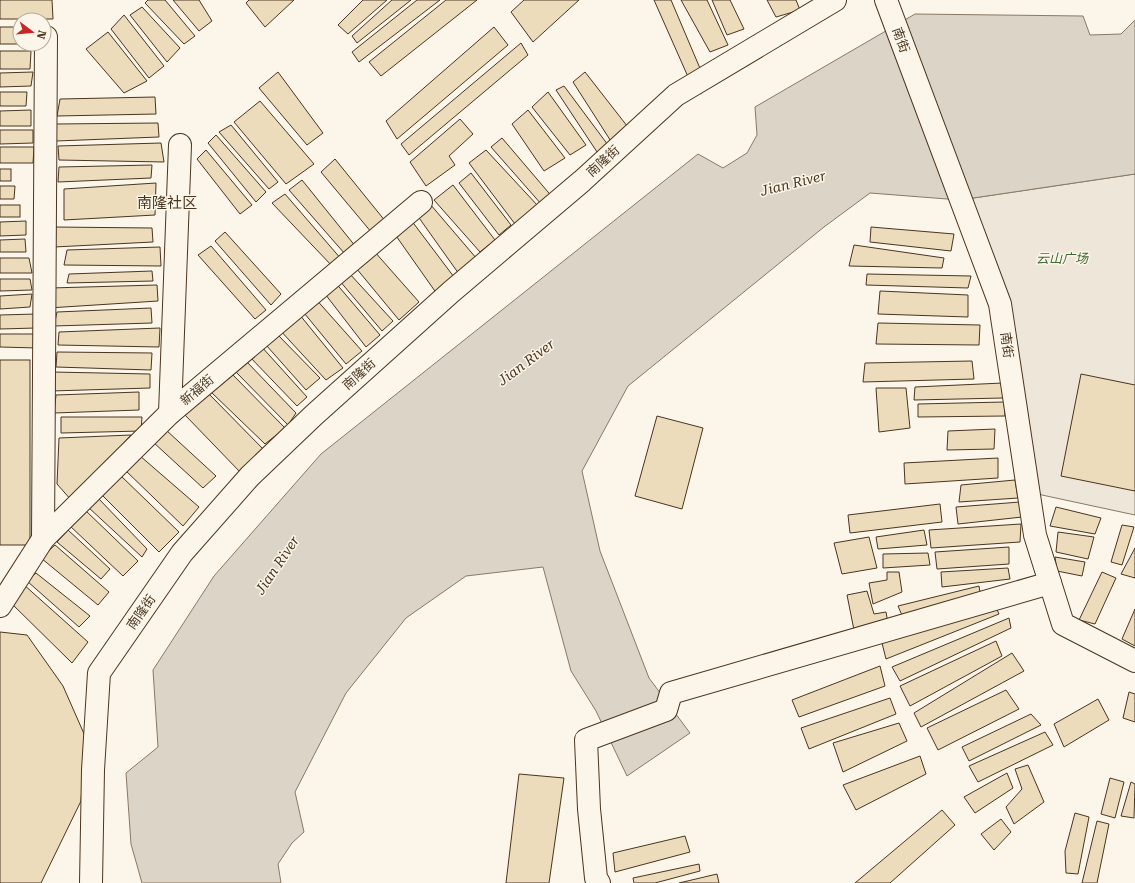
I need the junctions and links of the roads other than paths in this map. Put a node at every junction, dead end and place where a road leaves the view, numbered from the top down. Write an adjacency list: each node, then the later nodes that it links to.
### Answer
1 (836, 0): 11 (street, 南隆街)
2 (886, 0): 8 (street, 南街)
3 (46, 52): 7 (street)
4 (180, 145): 6 (street)
5 (421, 202): 6 (street, 新福街)
6 (170, 413): 7 (street, 新福街)
7 (43, 539): 9 (street, 新福街)
8 (1050, 583): 10 (street, 南街); 12 (street)
9 (0, 606)
10 (1135, 661)
11 (92, 883)
12 (599, 883)

